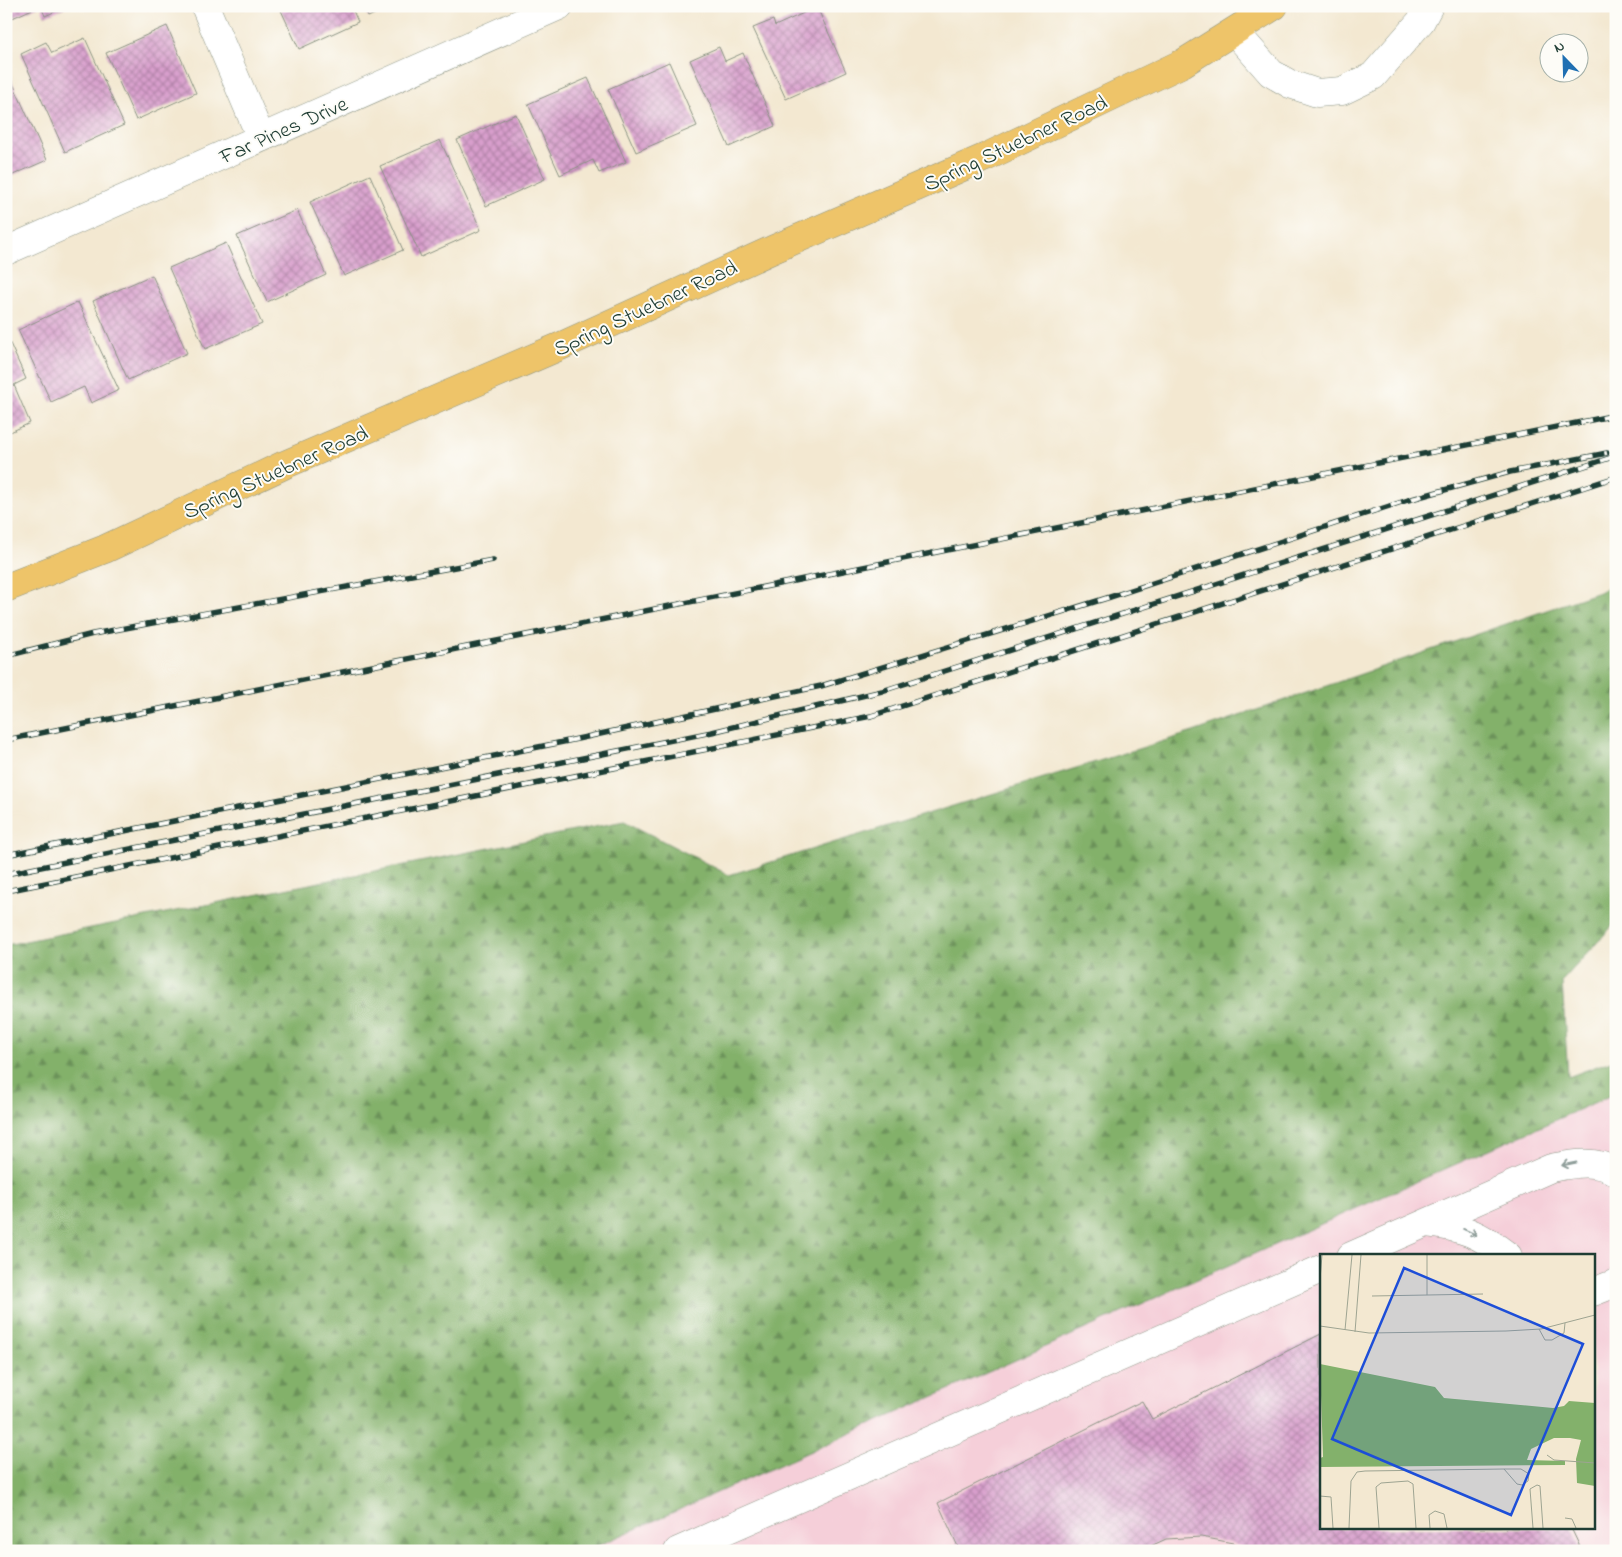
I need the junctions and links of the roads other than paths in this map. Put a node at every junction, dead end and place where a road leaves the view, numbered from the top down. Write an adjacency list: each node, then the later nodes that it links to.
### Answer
1 (205, 6): 6 (street)
2 (559, 6): 6 (street, Far Pines Drive)
3 (1274, 6): 5 (main road, Spring Stuebner Road)
4 (1429, 6): 5 (street)
5 (1235, 32): 8 (main road, Spring Stuebner Road)
6 (261, 138): 7 (street, Far Pines Drive)
7 (6, 251)
8 (6, 588)
9 (1616, 1172): 10 (street, one-way to 10)
10 (1426, 1223): 11 (street); 12 (street, one-way to 12)
11 (1356, 1254)
12 (1506, 1254)
13 (1320, 1269): 16 (street)
14 (1616, 1283): 15 (street)
15 (1594, 1292)
16 (678, 1551)

